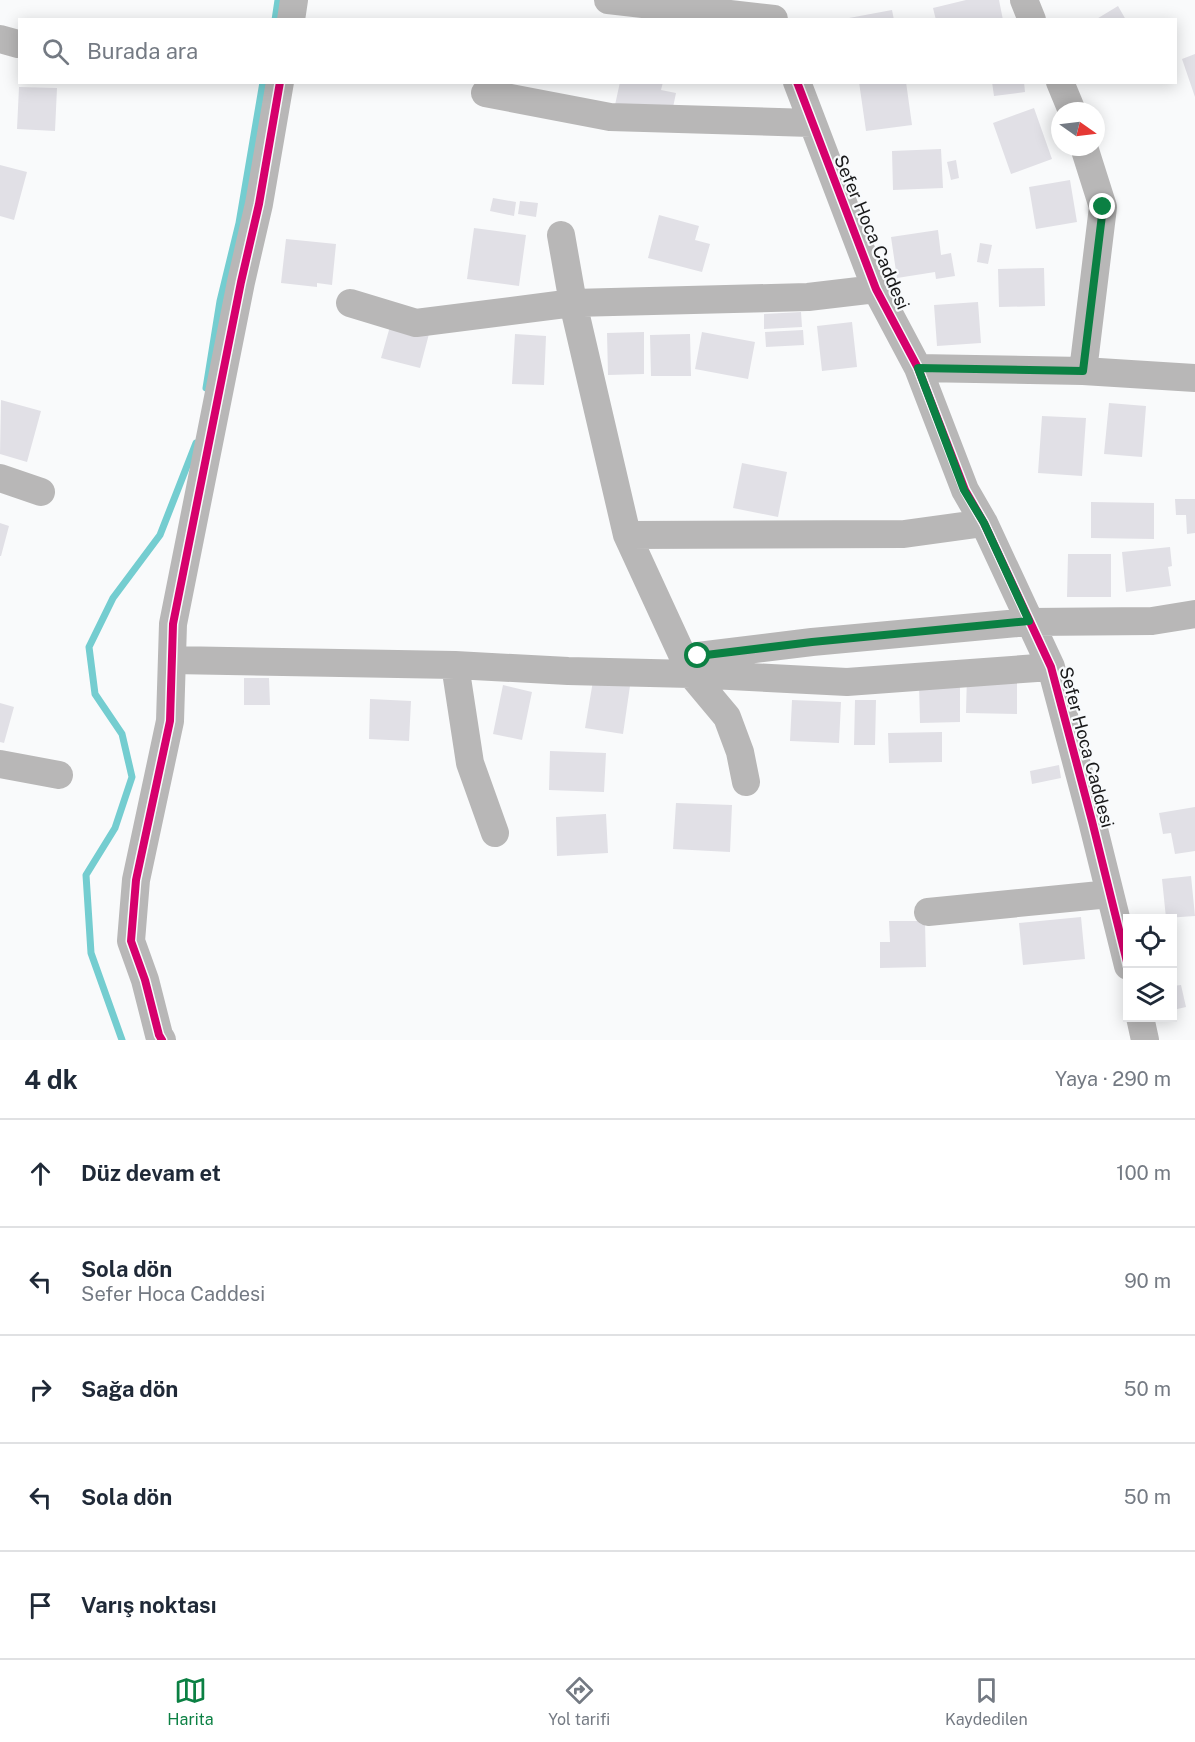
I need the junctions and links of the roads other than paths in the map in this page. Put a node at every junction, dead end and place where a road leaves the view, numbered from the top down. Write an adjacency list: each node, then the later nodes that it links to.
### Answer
1 (294, 0): 5 (street)
2 (608, 0): 6 (street)
3 (773, 0): 7 (street)
4 (1024, 0): 8 (street)
5 (291, 18)
6 (765, 18)
7 (774, 18)
8 (1031, 18)
9 (280, 84): 29 (street)
10 (798, 84): 14 (street, Sefer Hoca Caddesi)
11 (1061, 84): 13 (street)
12 (485, 93): 14 (street)
13 (1068, 102)
14 (811, 123): 17 (street, Sefer Hoca Caddesi)
15 (1087, 156): 21 (street)
16 (561, 235): 19 (street)
17 (876, 289): 19 (street); 20 (street, Sefer Hoca Caddesi)
18 (351, 303): 19 (street)
19 (573, 303): 26 (street)
20 (918, 368): 21 (street); 25 (street, Sefer Hoca Caddesi)
21 (1083, 371): 22 (street)
22 (1195, 378)
23 (0, 478): 24 (street)
24 (41, 492)
25 (984, 523): 26 (street); 28 (street, Sefer Hoca Caddesi)
26 (627, 535): 32 (street)
27 (1195, 614): 28 (street)
28 (1029, 621): 31 (street, Sefer Hoca Caddesi); 32 (street)
29 (172, 660): 30 (street); 41 (street)
30 (455, 665): 32 (street); 36 (street)
31 (1051, 667): 32 (street); 37 (street, Sefer Hoca Caddesi)
32 (691, 674): 35 (street)
33 (0, 764): 34 (street)
34 (59, 775)
35 (746, 782)
36 (495, 833)
37 (1110, 894): 38 (street); 39 (street, Sefer Hoca Caddesi)
38 (928, 912)
39 (1123, 946)
40 (1141, 1022): 42 (street)
41 (162, 1040)
42 (1145, 1040)

